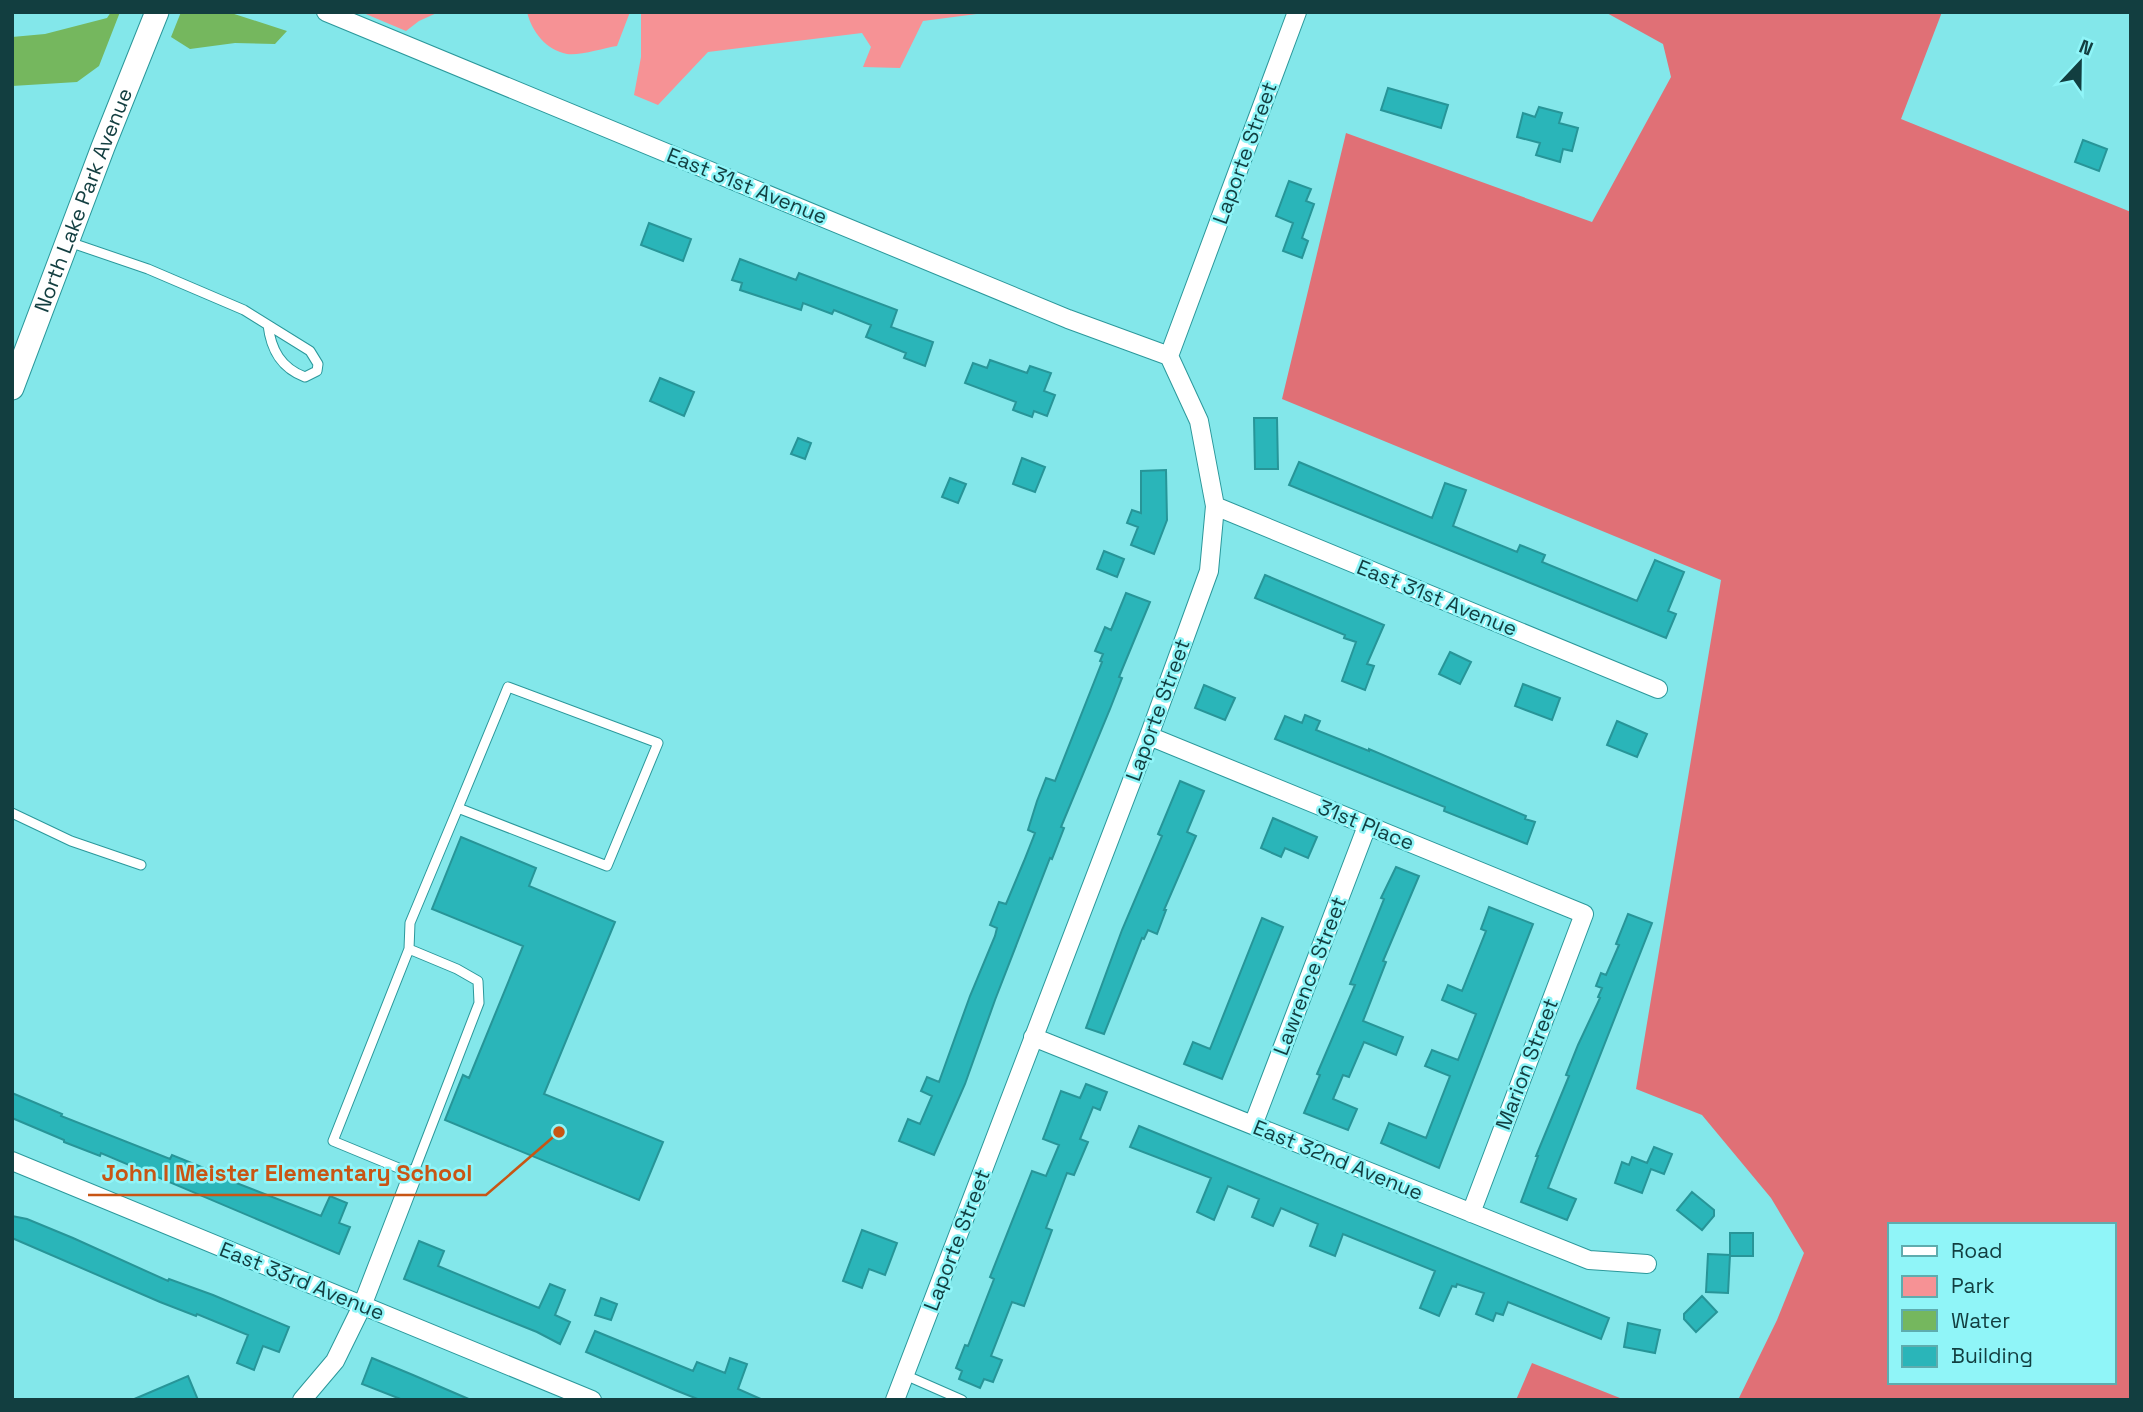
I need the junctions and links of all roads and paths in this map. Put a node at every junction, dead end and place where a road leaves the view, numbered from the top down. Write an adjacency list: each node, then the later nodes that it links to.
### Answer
1 (158, 12): 4 (street, North Lake Park Avenue)
2 (327, 12): 6 (street, East 31st Avenue)
3 (1297, 12): 6 (street, Laporte Street)
4 (68, 242): 5 (lane); 7 (street, North Lake Park Avenue)
5 (268, 325): 5 (lane)
6 (1169, 356): 8 (street, Laporte Street)
7 (12, 388)
8 (1215, 506): 9 (street, East 31st Avenue); 10 (street, Laporte Street)
9 (1658, 689)
10 (1149, 736): 13 (street, 31st Place); 17 (street, Laporte Street)
11 (458, 808): 11 (lane); 16 (lane)
12 (12, 813): 14 (lane)
13 (1367, 826): 15 (street, 31st Place); 18 (street, Lawrence Street)
14 (141, 866)
15 (1584, 914): 21 (street, Marion Street)
16 (409, 949): 20 (lane); 20 (lane)
17 (1033, 1037): 18 (street, East 32nd Avenue); 24 (street, Laporte Street)
18 (1253, 1125): 21 (street, East 32nd Avenue)
19 (12, 1161): 23 (street, East 33rd Avenue)
20 (413, 1174): 23 (street)
21 (1471, 1213): 22 (street, East 32nd Avenue)
22 (1647, 1264)
23 (362, 1306): 25 (street); 26 (street, East 33rd Avenue)
24 (905, 1375): 27 (street, Laporte Street); 28 (lane)
25 (302, 1400)
26 (592, 1400)
27 (895, 1400)
28 (962, 1400)

